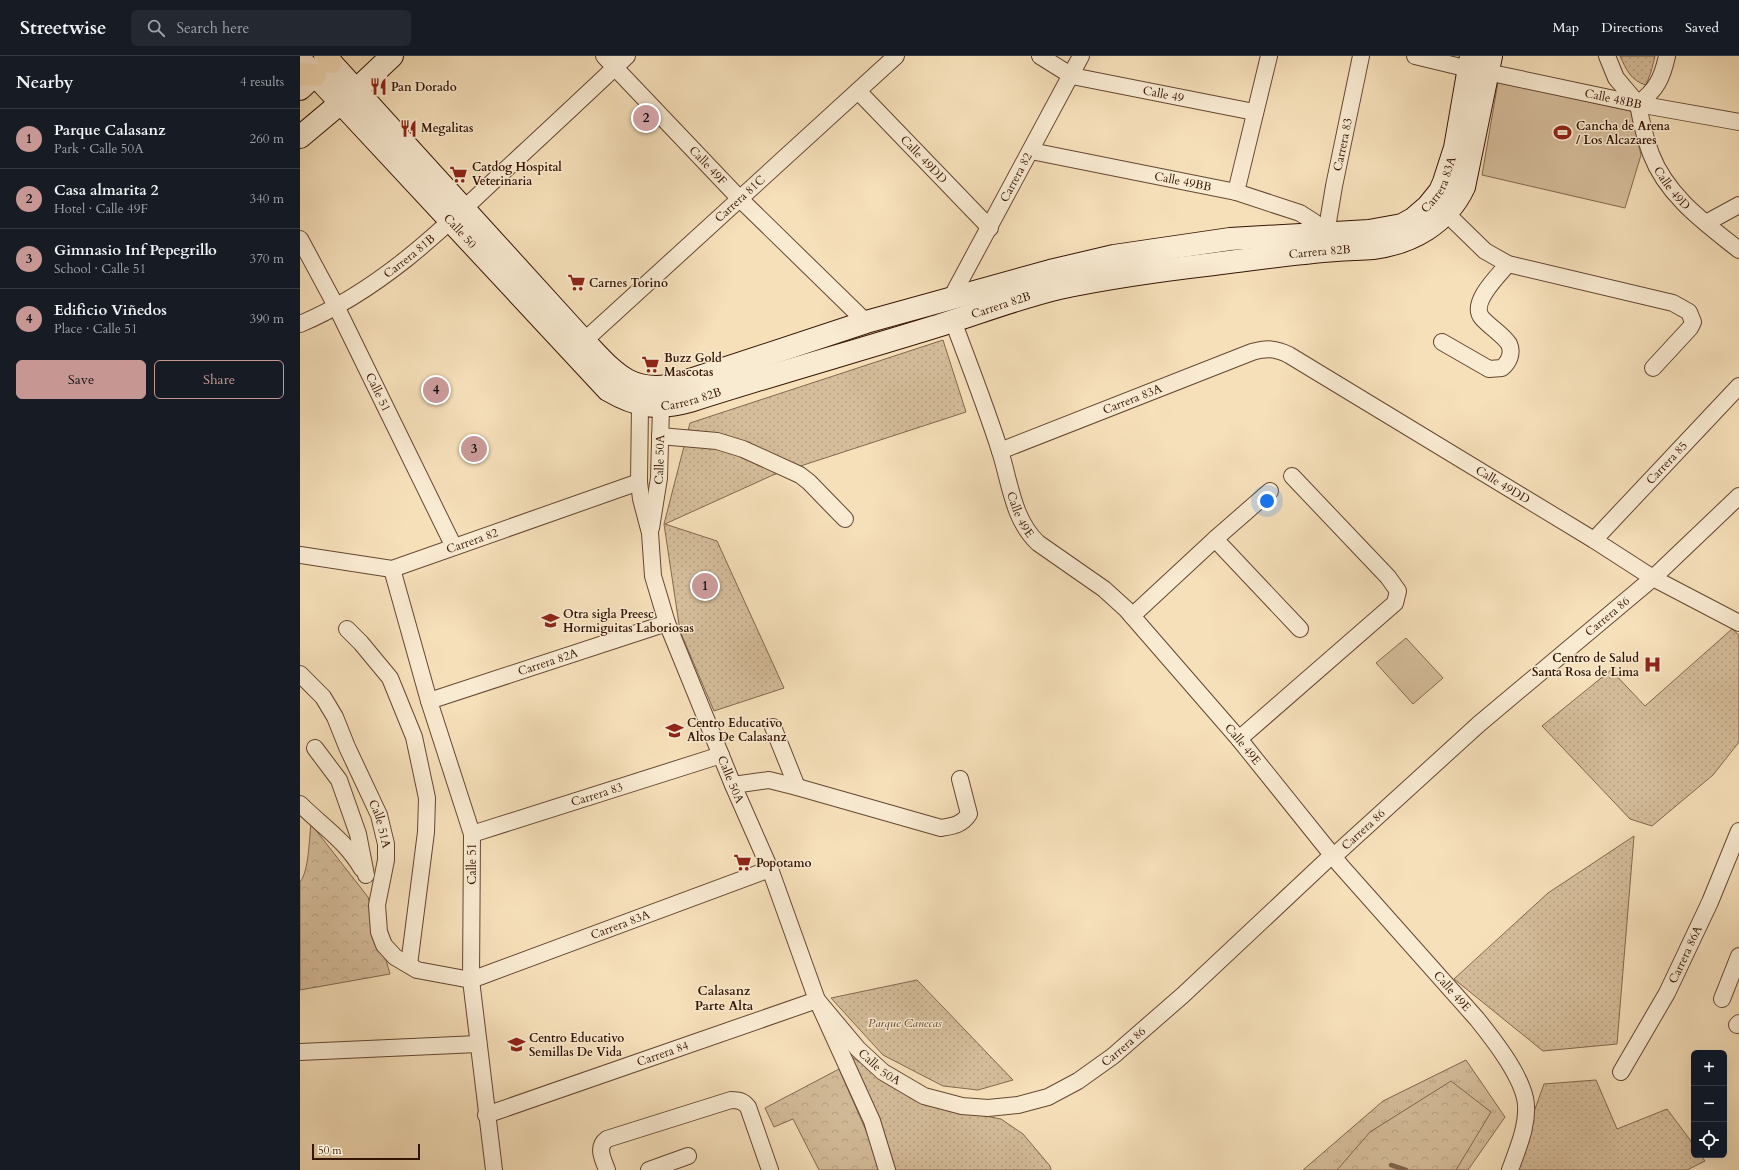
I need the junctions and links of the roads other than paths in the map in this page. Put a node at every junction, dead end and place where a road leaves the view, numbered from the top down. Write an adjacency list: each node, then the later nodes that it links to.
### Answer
1 (392, 56): 18 (street)
2 (604, 56): 15 (street, Calle 49F)
3 (627, 56): 15 (street, Carrera 81B)
4 (896, 56): 17 (street, Carrera 81C)
5 (1040, 56): 16 (street)
6 (1082, 56): 16 (street, Carrera 82)
7 (1269, 56): 20 (street)
8 (1361, 56): 31 (street, Carrera 83)
9 (1414, 56): 13 (street, Calle 48BB)
10 (1607, 56): 19 (street)
11 (1667, 56): 19 (street)
12 (300, 60): 14 (street, Calle 50)
13 (1480, 63): 19 (street, Calle 48BB); 28 (street, Carrera 83A); 31 (street, Carrera 83A)
14 (319, 67): 18 (street, Calle 50)
15 (615, 68): 25 (street, Calle 49F); 27 (street, Carrera 81B)
16 (1072, 76): 20 (street, Calle 49); 23 (street, Carrera 82)
17 (858, 91): 25 (street, Carrera 81C); 30 (street, Calle 49DD)
18 (348, 96): 22 (street); 27 (street, Calle 50)
19 (1638, 104): 21 (street, Calle 48BB); 29 (street, Calle 49D)
20 (1254, 112): 24 (street)
21 (1739, 122)
22 (300, 137)
23 (1031, 151): 24 (street, Calle 49BB); 30 (street, Carrera 82)
24 (1236, 192): 31 (street, Calle 49BB)
25 (740, 199): 39 (street, Calle 49F); 41 (street, Carrera 81C)
26 (1739, 205): 29 (street)
27 (458, 214): 37 (street, Carrera 81B); 41 (street, Calle 50); 46 (street, Calle 50)
28 (1447, 214): 33 (street, Carrera 83A); 35 (street)
29 (1706, 223): 34 (street, Calle 49D)
30 (990, 228): 36 (street, Carrera 82)
31 (1326, 234): 36 (street, Carrera 82B)
32 (300, 239): 37 (street, Calle 51)
33 (1372, 248): 38 (street, Carrera 82B)
34 (1739, 250)
35 (1508, 264): 42 (street); 44 (street)
36 (951, 298): 39 (street, Carrera 82B)
37 (336, 306): 40 (street, Carrera 81B); 57 (street, Calle 51)
38 (953, 321): 46 (street, Carrera 82B); 48 (street, Calle 49E)
39 (866, 322): 46 (street, Carrera 82B)
40 (300, 324)
41 (584, 341): 46 (street, Calle 50)
42 (1442, 342)
43 (1266, 348): 48 (street, Carrera 83A); 56 (street, Calle 49DD)
44 (1653, 368)
45 (1739, 386): 56 (street, Carrera 85)
46 (641, 396): 47 (street, Calle 50A); 50 (street, Calle 50A)
47 (660, 436): 53 (street); 54 (street, Calle 50A)
48 (1000, 451): 61 (street, Calle 49E)
49 (1292, 476): 69 (street)
50 (639, 482): 54 (street, Calle 50A); 57 (street, Carrera 82)
51 (1270, 491): 55 (street)
52 (1739, 496): 60 (street, Carrera 86)
53 (845, 519)
54 (650, 533): 62 (street, Calle 50A)
55 (1215, 539): 61 (street); 65 (street)
56 (1594, 540): 60 (street, Calle 49DD)
57 (454, 547): 59 (street, Carrera 82)
58 (300, 555): 59 (street, Carrera 82)
59 (392, 569): 67 (street, Calle 51)
60 (1653, 578): 63 (street, Calle 49DD); 78 (street, Carrera 86)
61 (1132, 616): 69 (street, Calle 49E)
62 (668, 623): 67 (street, Carrera 82A); 71 (street, Calle 50A)
63 (1739, 623)
64 (347, 629): 83 (street)
65 (1300, 629)
66 (300, 674): 81 (street, Calle 51A)
67 (429, 701): 77 (street, Calle 51)
68 (772, 727): 74 (street)
69 (1239, 739): 78 (street, Calle 49E)
70 (315, 748): 80 (street)
71 (721, 755): 73 (street, Calle 50A); 77 (street, Carrera 83)
72 (960, 779): 74 (street)
73 (733, 785): 74 (street); 79 (street, Calle 50A)
74 (797, 786)
75 (300, 804): 80 (street)
76 (1739, 831): 89 (street, Carrera 86A)
77 (472, 834): 84 (street, Calle 51)
78 (1334, 856): 90 (street, Carrera 86); 98 (street, Calle 49E)
79 (770, 869): 84 (street, Carrera 83A); 86 (street, Calle 50A)
80 (366, 876): 81 (street)
81 (377, 905): 83 (street, Calle 51A)
82 (1739, 956): 85 (street)
83 (409, 965): 84 (street, Calle 51A)
84 (471, 980): 87 (street, Calle 51)
85 (1722, 999)
86 (817, 1000): 90 (street, Calle 50A); 91 (street, Carrera 84); 97 (street, Calle 50A)
87 (478, 1044): 88 (street); 91 (street, Calle 51)
88 (300, 1052)
89 (1621, 1072)
90 (962, 1106)
91 (486, 1115): 93 (street, Calle 51)
92 (688, 1156): 95 (street)
93 (494, 1170)
94 (607, 1170): 96 (street)
95 (649, 1170)
96 (770, 1170)
97 (887, 1170)
98 (1510, 1170)

